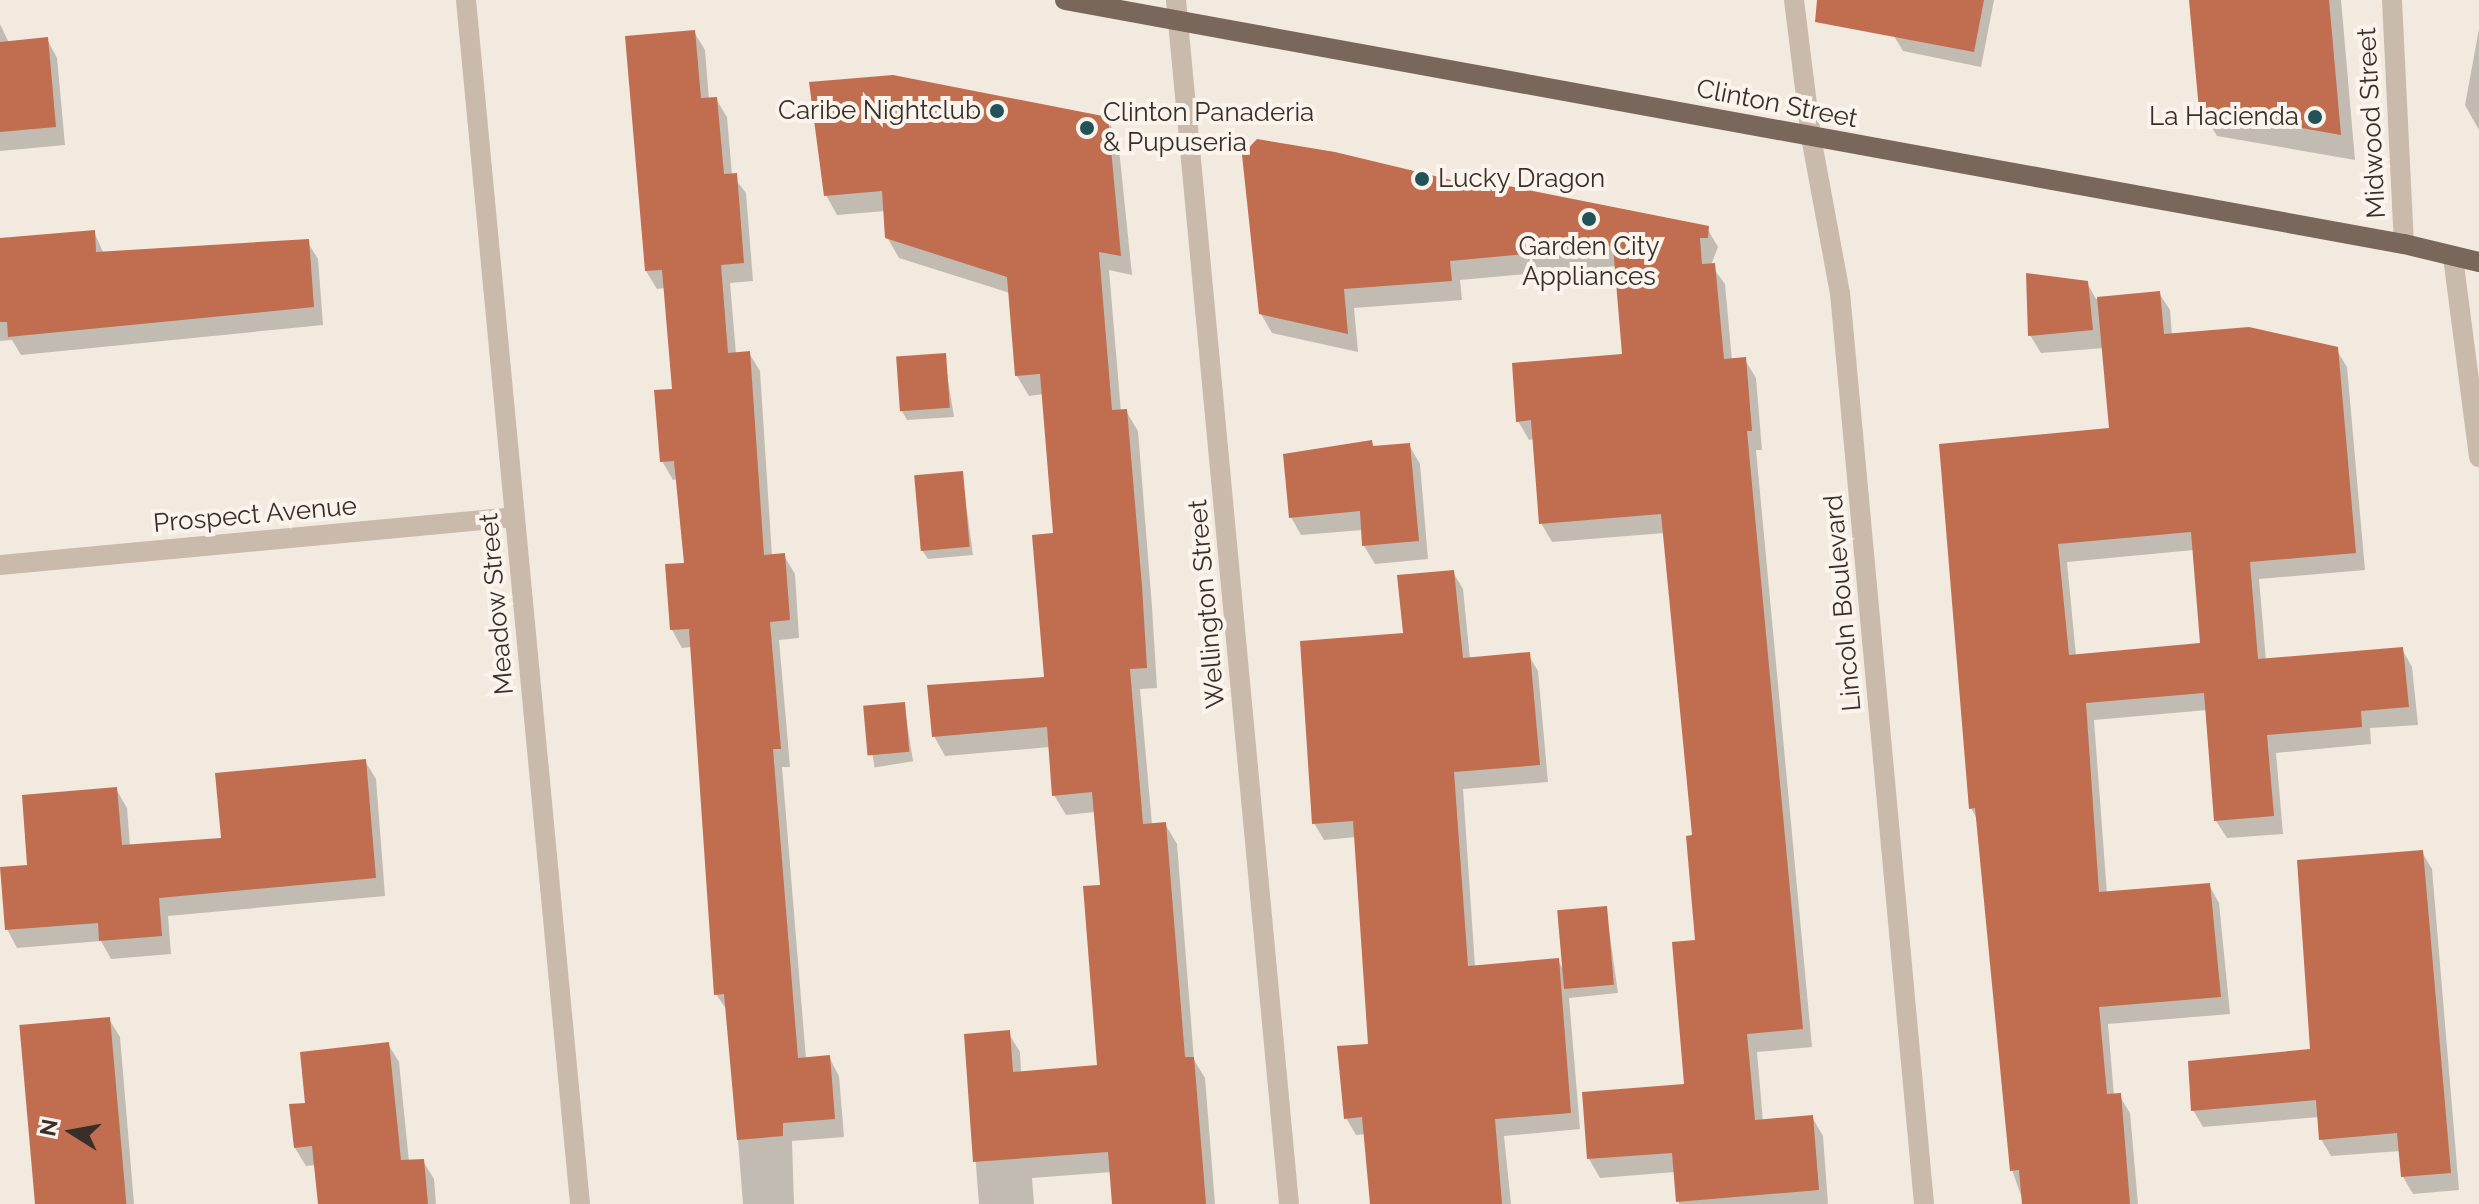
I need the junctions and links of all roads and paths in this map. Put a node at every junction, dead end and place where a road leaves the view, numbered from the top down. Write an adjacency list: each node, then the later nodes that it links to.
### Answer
1 (466, 0): 12 (street, Meadow Street)
2 (1065, 0): 5 (main road, Clinton Street)
3 (1794, 0): 6 (street, Lincoln Boulevard)
4 (2392, 0): 7 (street, Midwood Street)
5 (1177, 10): 6 (main road, Clinton Street); 15 (street, Wellington Street)
6 (1811, 137): 7 (main road, Clinton Street); 16 (street, Lincoln Boulevard)
7 (2404, 244): 8 (main road, Clinton Street)
8 (2453, 257): 9 (main road, Clinton Street); 10 (street)
9 (2479, 262)
10 (2476, 411): 11 (street)
11 (2479, 457)
12 (515, 517): 13 (street, Prospect Avenue); 14 (street, Meadow Street)
13 (0, 565)
14 (580, 1204)
15 (1289, 1204)
16 (1924, 1204)

